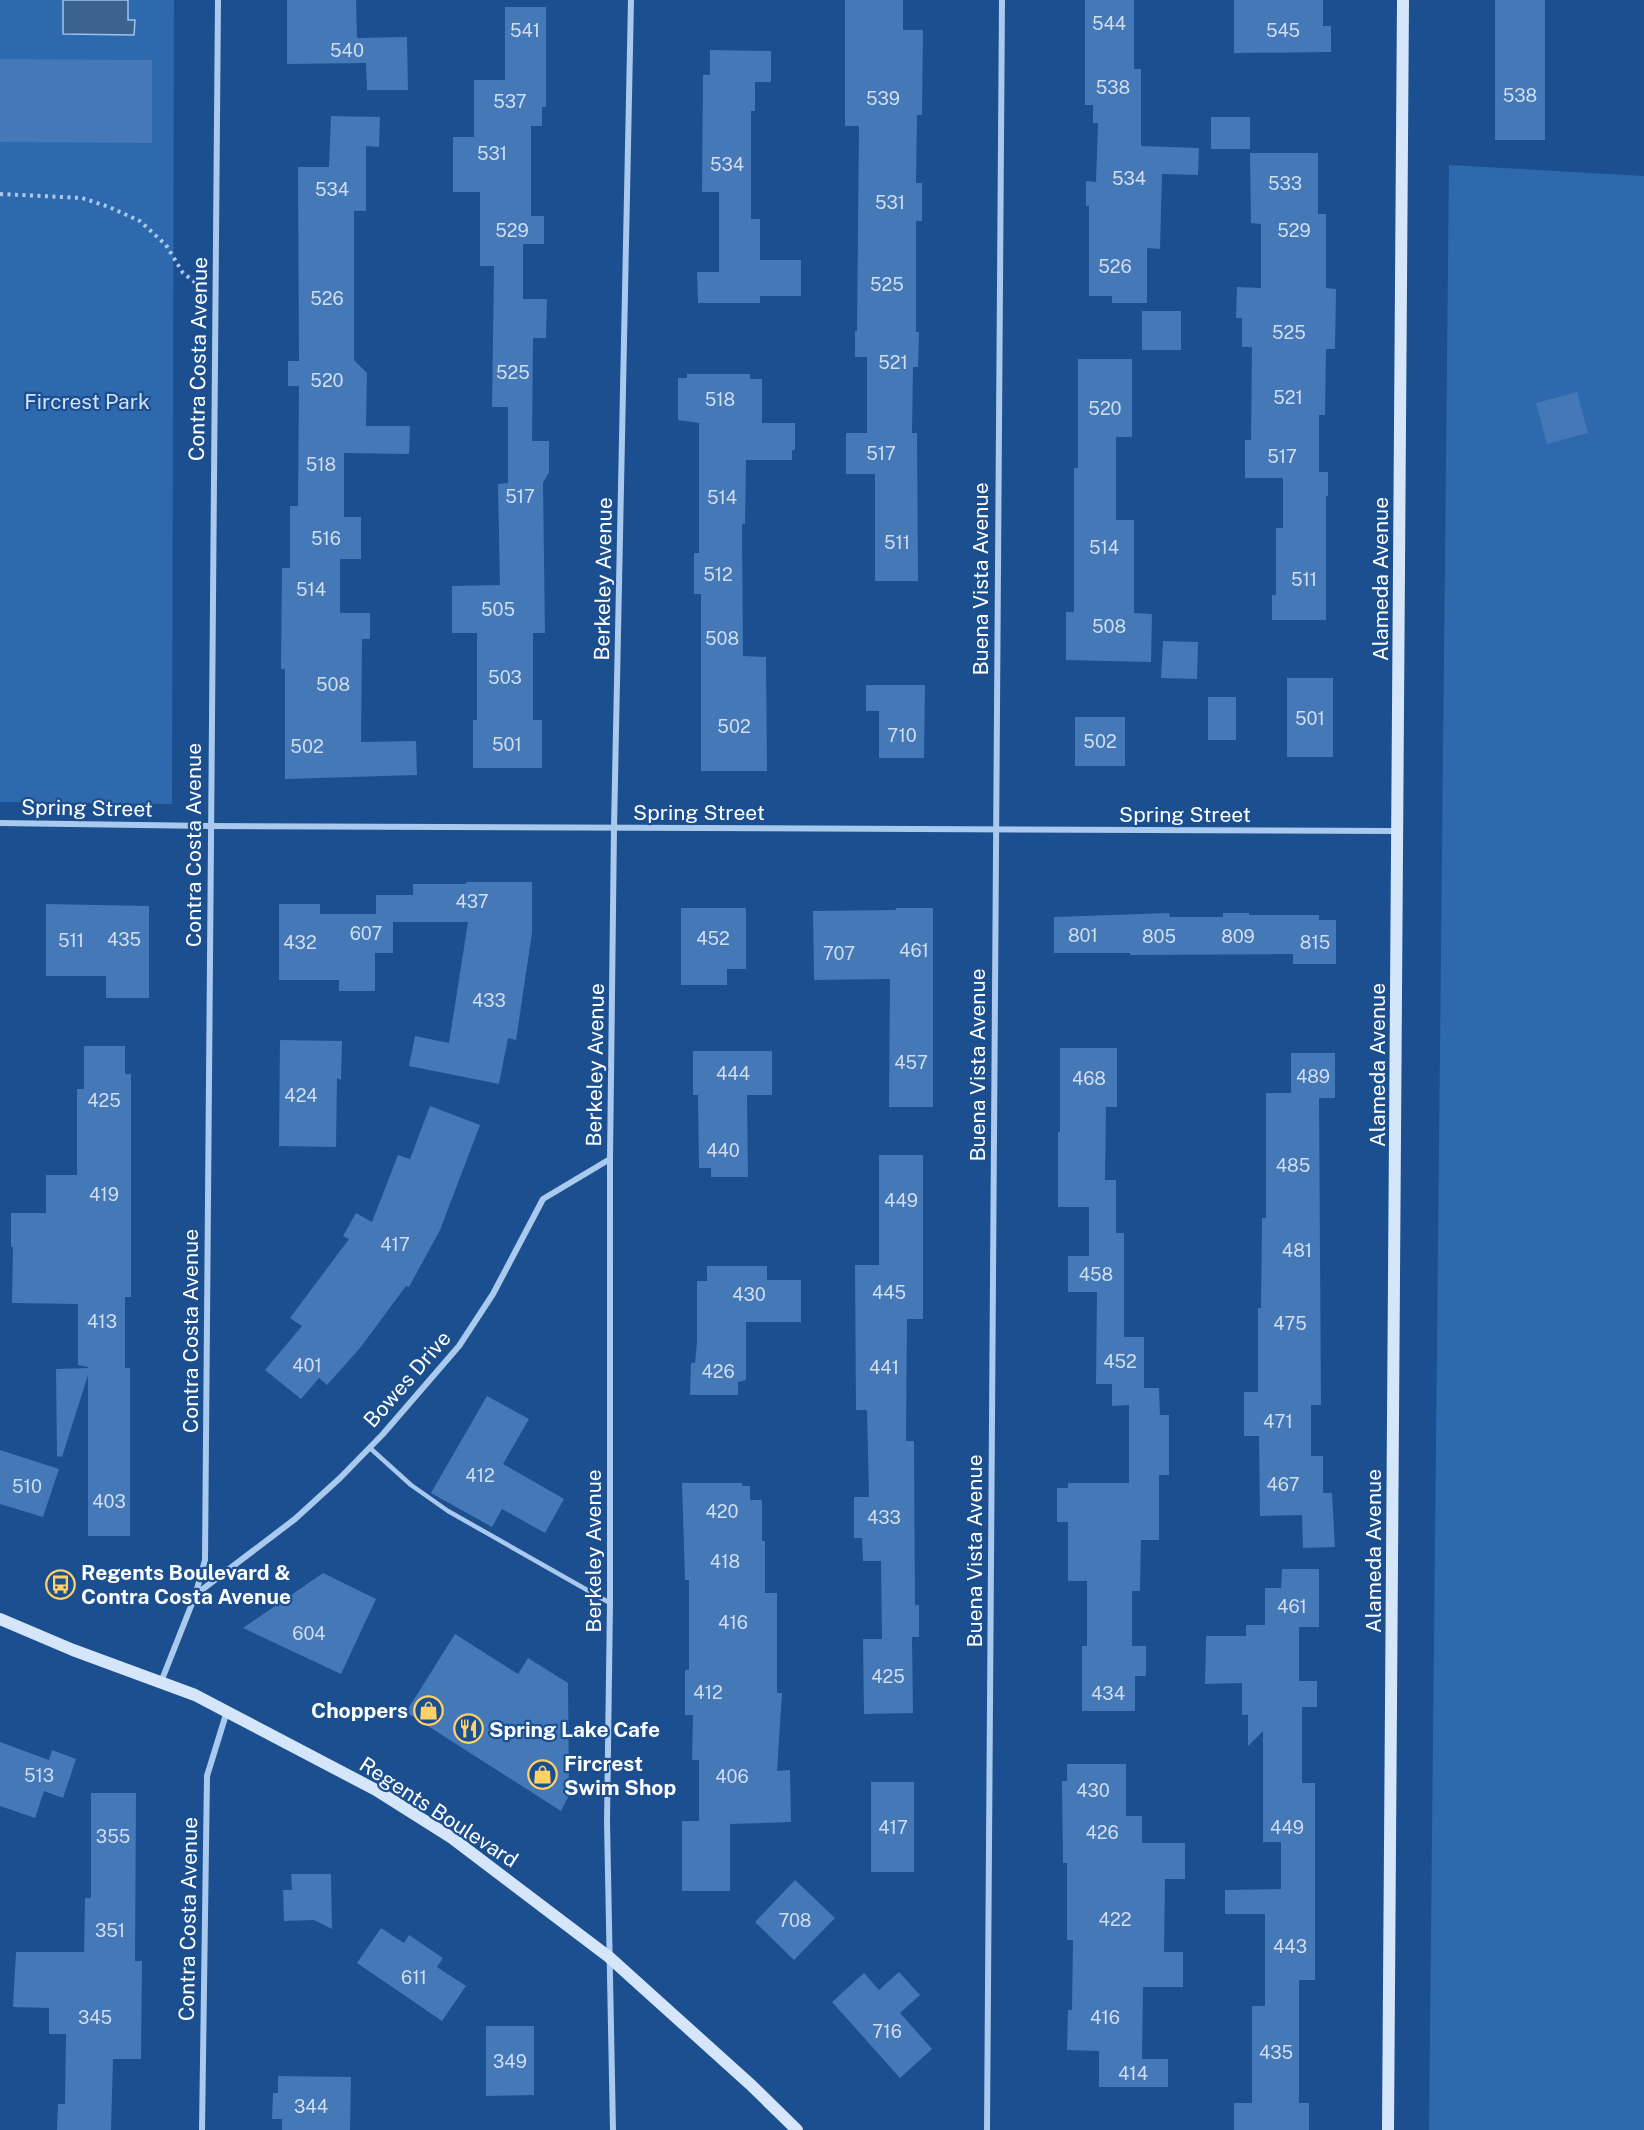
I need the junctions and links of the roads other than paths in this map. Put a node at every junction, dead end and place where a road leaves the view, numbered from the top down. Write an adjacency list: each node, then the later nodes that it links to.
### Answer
1 (218, 0): 6 (street, Contra Costa Avenue)
2 (631, 0): 7 (street, Berkeley Avenue)
3 (1002, 0): 8 (street, Buena Vista Avenue)
4 (1403, 0): 9 (street, Alameda Avenue)
5 (0, 823): 6 (street, Spring Street)
6 (210, 826): 7 (street, Spring Street); 12 (street, Contra Costa Avenue)
7 (614, 828): 8 (street, Spring Street); 10 (street, Berkeley Avenue)
8 (995, 829): 9 (street, Spring Street); 21 (street, Buena Vista Avenue)
9 (1398, 831): 22 (street, Alameda Avenue)
10 (610, 1159): 11 (street, Bowes Drive); 13 (street, Berkeley Avenue)
11 (370, 1448): 12 (street, Bowes Drive); 13 (lane)
12 (195, 1596): 15 (street, Contra Costa Avenue)
13 (609, 1603): 17 (street, Berkeley Avenue)
14 (0, 1619): 15 (street, Regents Boulevard)
15 (161, 1682): 16 (street, Regents Boulevard)
16 (227, 1711): 17 (street, Regents Boulevard); 18 (street, Contra Costa Avenue)
17 (609, 1957): 19 (street, Berkeley Avenue); 20 (street, Regents Boulevard)
18 (202, 2130)
19 (613, 2130)
20 (796, 2130)
21 (987, 2130)
22 (1388, 2130)

